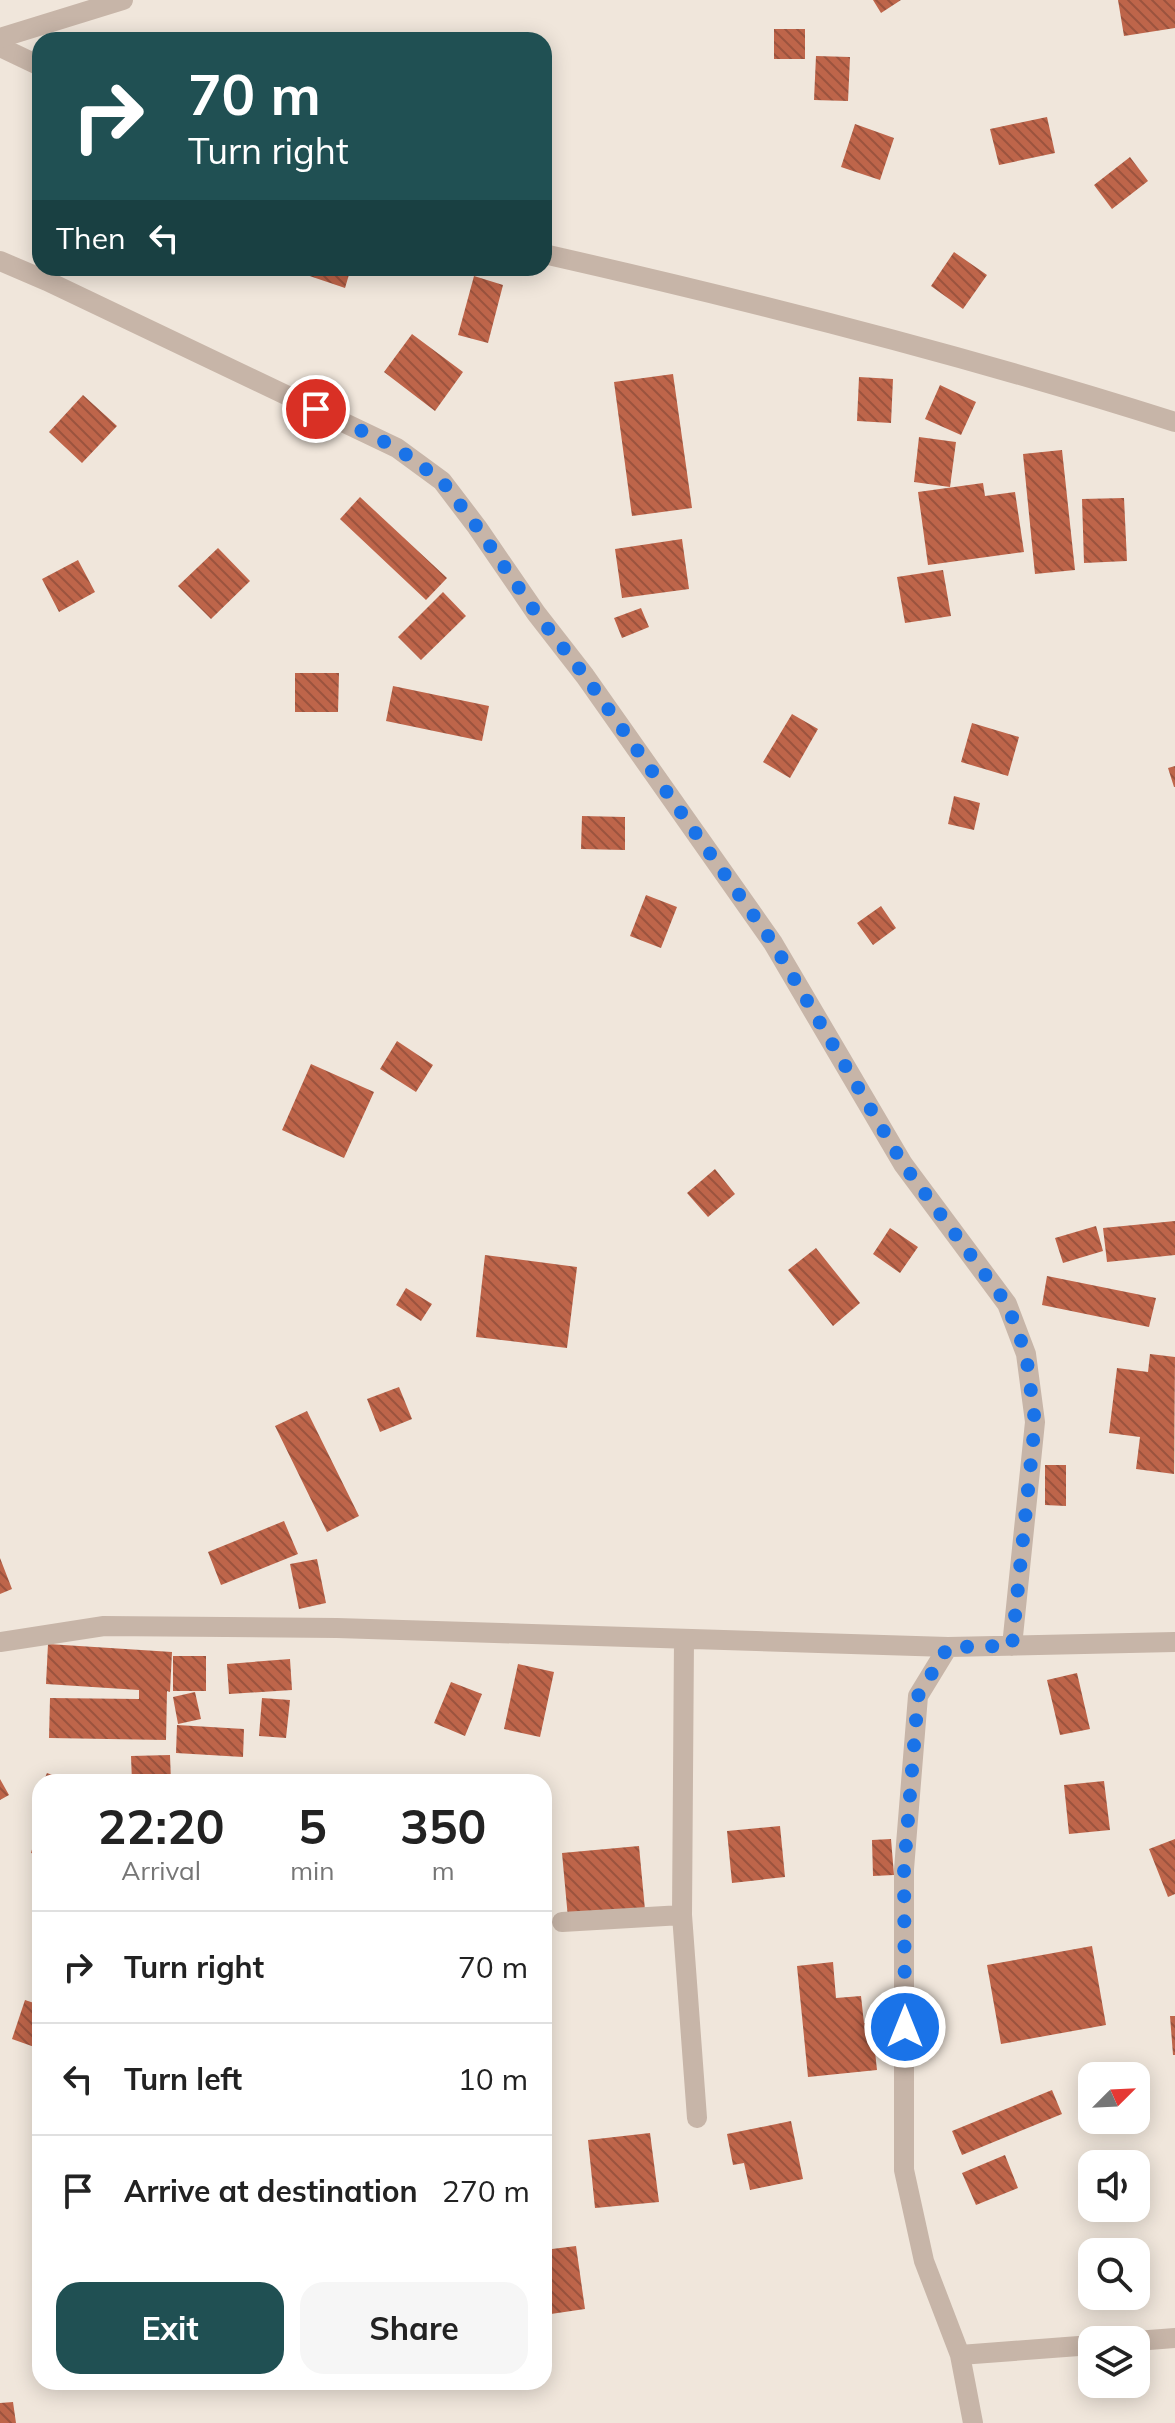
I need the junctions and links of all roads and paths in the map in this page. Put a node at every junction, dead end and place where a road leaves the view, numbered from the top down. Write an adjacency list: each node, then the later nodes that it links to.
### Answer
1 (123, 0): 2 (street)
2 (0, 38)
3 (0, 47): 4 (street)
4 (32, 62)
5 (552, 256): 9 (street)
6 (0, 261): 7 (street)
7 (32, 275)
8 (35, 276): 13 (street)
9 (1175, 422)
10 (684, 1639): 11 (street); 14 (street); 15 (street)
11 (0, 1642)
12 (1175, 1642): 13 (street)
13 (1012, 1646): 14 (street)
14 (948, 1647): 21 (street)
15 (682, 1915): 16 (street); 17 (street)
16 (562, 1922)
17 (697, 2118)
18 (1175, 2338): 19 (street)
19 (1150, 2340)
20 (1078, 2346): 21 (street)
21 (960, 2355): 22 (street)
22 (973, 2423)

